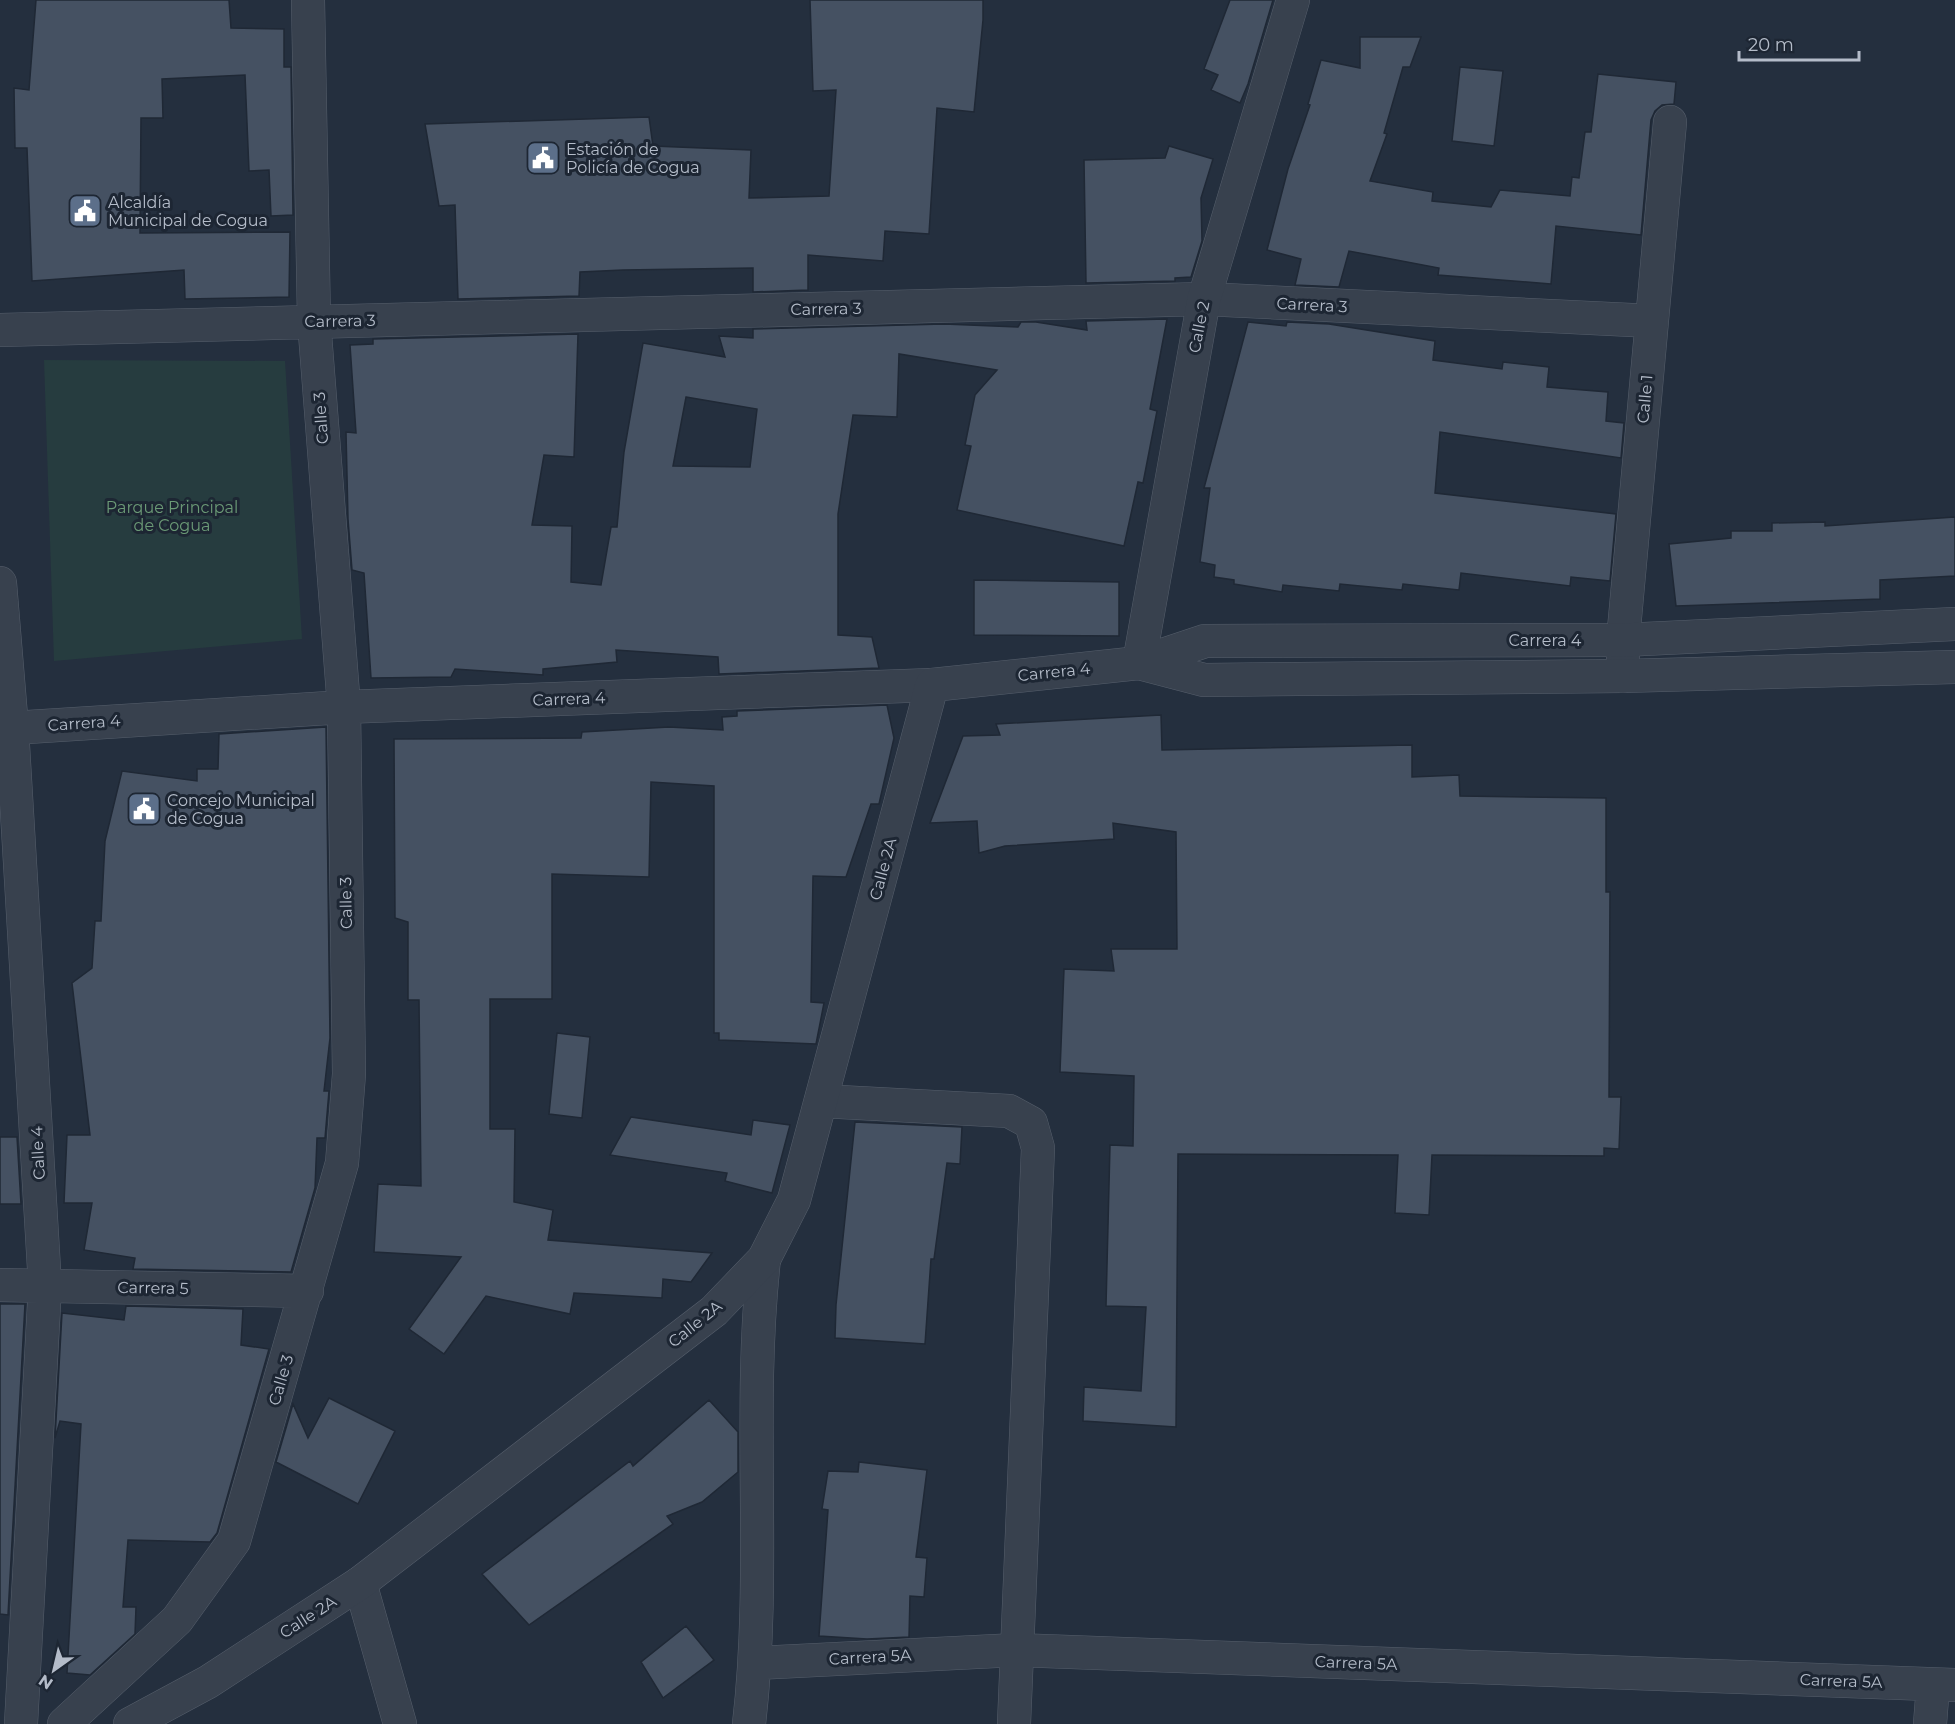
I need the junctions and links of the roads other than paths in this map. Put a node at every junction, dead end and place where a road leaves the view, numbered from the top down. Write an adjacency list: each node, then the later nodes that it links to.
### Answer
1 (308, 0): 5 (street, Calle 3)
2 (1293, 0): 4 (street, Calle 2)
3 (1670, 122): 6 (street, Calle 1)
4 (1204, 299): 5 (street, Carrera 3); 6 (street, Carrera 3); 12 (street, Calle 2)
5 (314, 321): 7 (street, Carrera 3); 17 (street, Calle 3)
6 (1652, 321): 11 (street, Calle 1)
7 (0, 330)
8 (0, 583): 18 (street, Calle 4)
9 (1955, 624): 10 (street, Carrera 4)
10 (1894, 626): 11 (street, Carrera 4); 14 (street)
11 (1623, 640): 12 (street, Carrera 4); 15 (street, Calle 1)
12 (1138, 663): 15 (street, Carrera 4); 16 (street, Carrera 4)
13 (1955, 667): 14 (street, Carrera 4)
14 (1899, 668): 15 (street, Carrera 4)
15 (1623, 676)
16 (932, 685): 17 (street, Carrera 4); 19 (street, Calle 2A)
17 (344, 707): 18 (street, Carrera 4); 23 (street, Calle 3)
18 (6, 730): 22 (street, Calle 4)
19 (820, 1101): 20 (street, Calle 2A); 25 (street)
20 (764, 1258): 24 (street, Calle 2A); 26 (street)
21 (0, 1285): 22 (street, Carrera 5)
22 (45, 1286): 23 (street, Carrera 5); 28 (street, Calle 4)
23 (307, 1291): 29 (street, Calle 3)
24 (360, 1583): 30 (street, Calle 2A); 31 (street)
25 (1016, 1650): 26 (street, Carrera 5A); 27 (street, Carrera 5A); 33 (street)
26 (756, 1663): 32 (street)
27 (1944, 1685): 34 (street)
28 (21, 1724)
29 (64, 1724)
30 (130, 1724)
31 (400, 1724)
32 (749, 1724)
33 (1014, 1724)
34 (1930, 1724)

